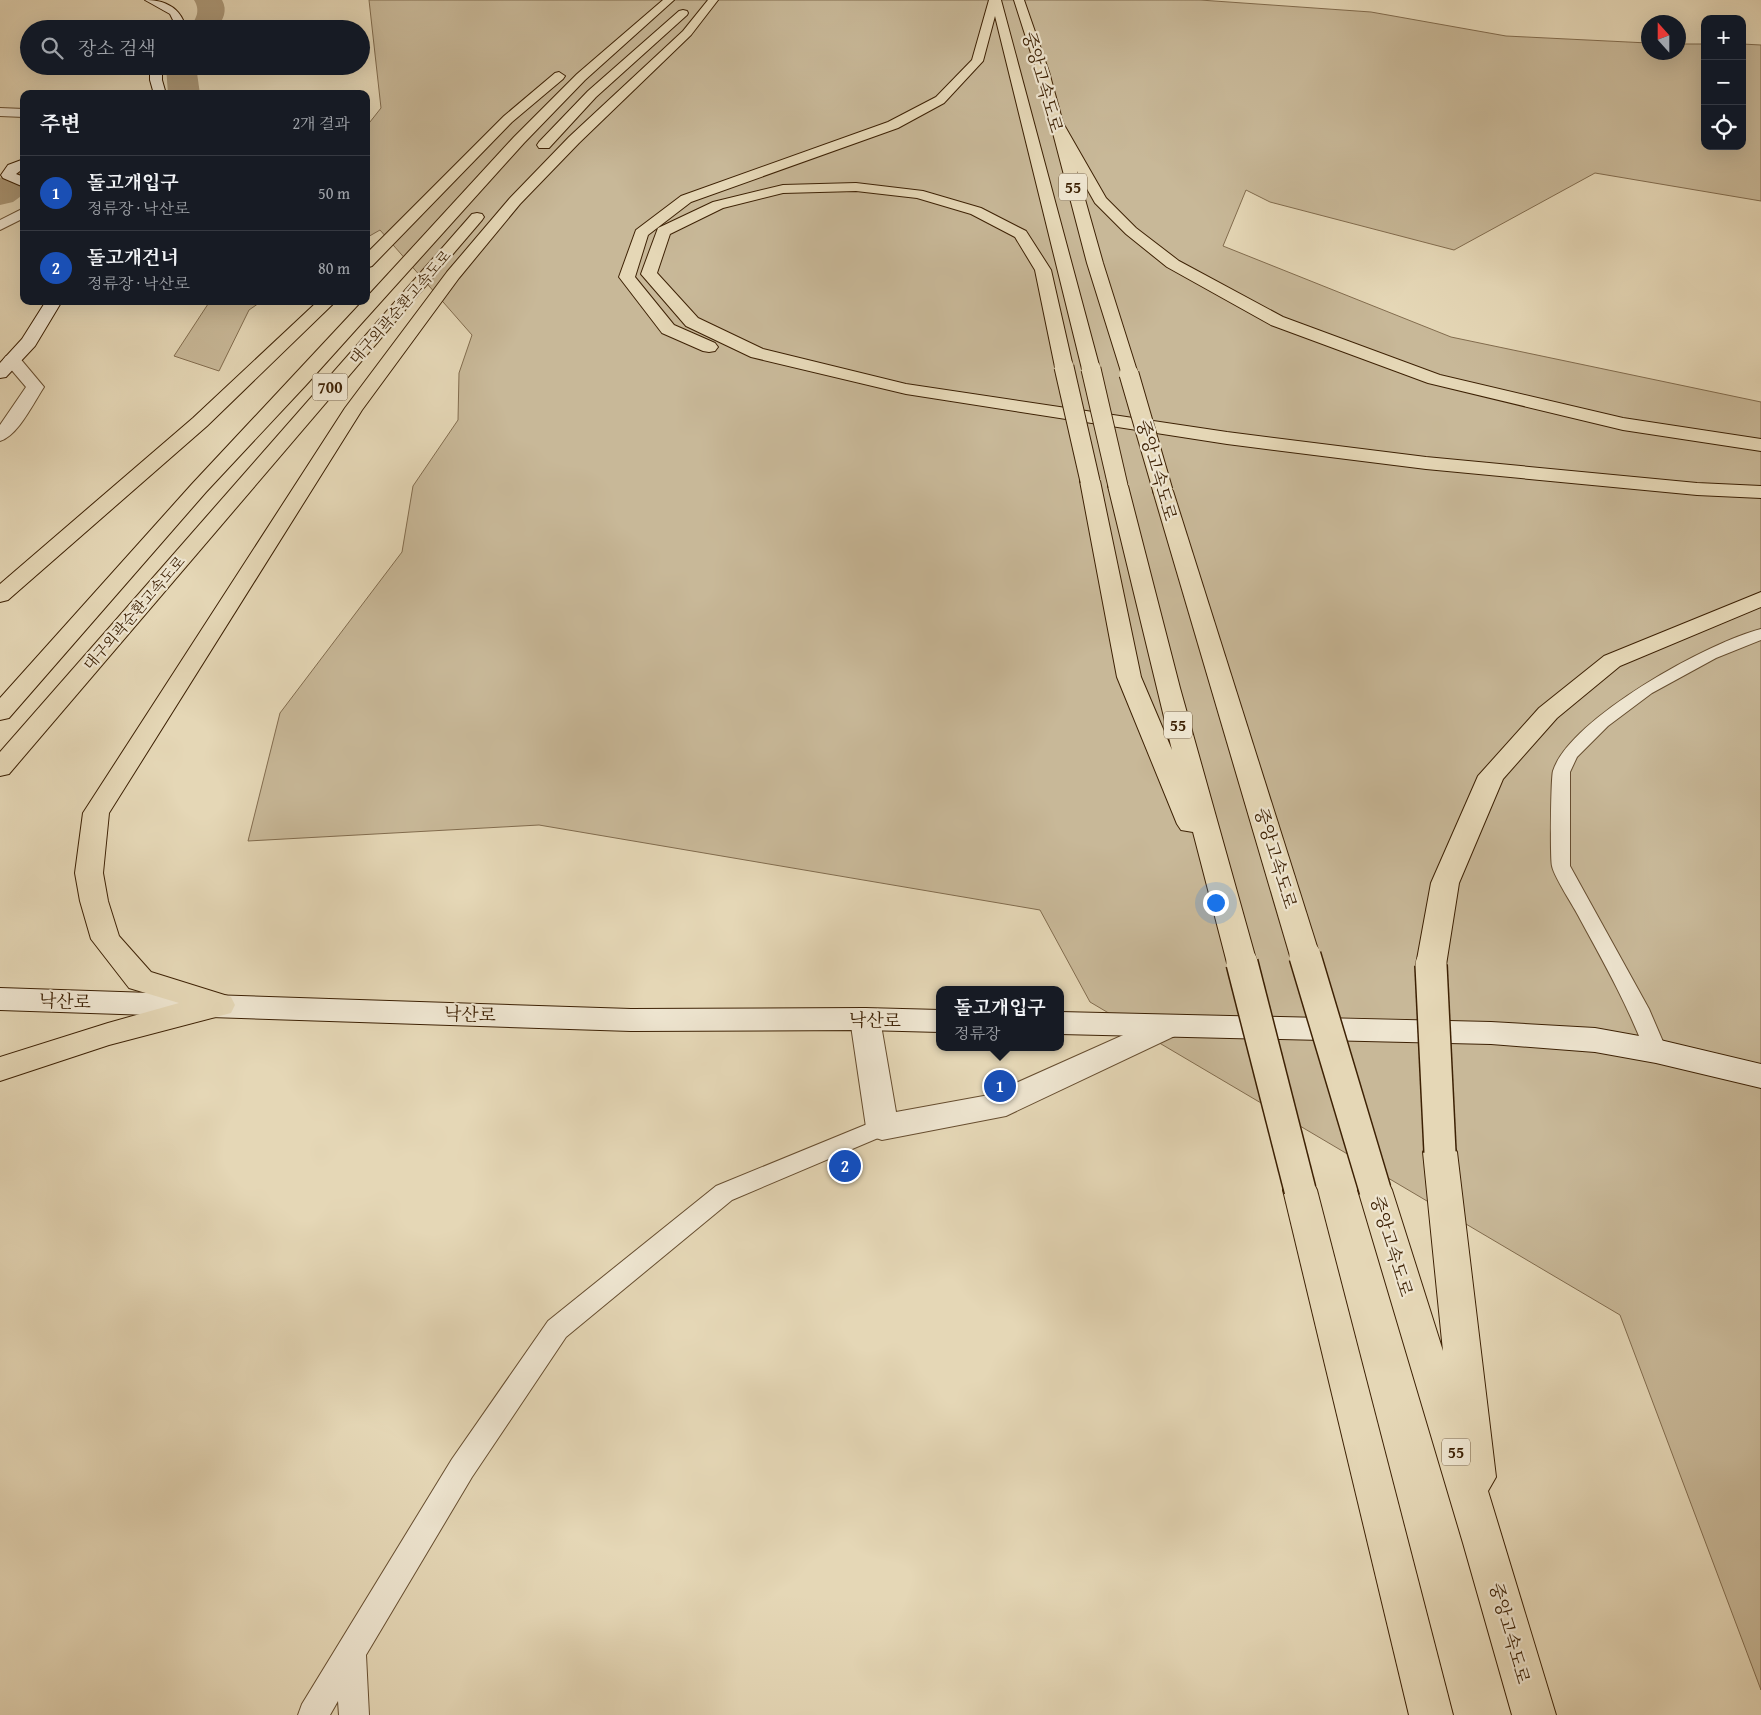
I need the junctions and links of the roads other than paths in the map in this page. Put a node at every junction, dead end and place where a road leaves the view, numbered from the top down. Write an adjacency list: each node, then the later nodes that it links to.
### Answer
1 (150, 0): 8 (street)
2 (657, 0): 9 (highway)
3 (669, 0): 24 (highway, 대구외곽순환고속도로 / 700)
4 (713, 0): 44 (highway)
5 (995, 0): 31 (highway); 42 (highway, 중앙고속도로 / 55, bridge)
6 (1019, 0): 15 (highway, 중앙고속도로 / 55)
7 (693, 5): 16 (highway)
8 (178, 20)
9 (593, 50)
10 (570, 67): 23 (highway)
11 (156, 75): 12 (street)
12 (159, 90)
13 (0, 112): 14 (street)
14 (20, 113)
15 (1054, 118): 30 (highway); 53 (highway, 중앙고속도로 / 55, bridge)
16 (536, 154)
17 (20, 165): 18 (street)
18 (3, 177): 19 (street)
19 (20, 182)
20 (490, 203): 41 (highway, 대구외곽순환고속도로 / 700)
21 (20, 214): 22 (street)
22 (0, 226)
23 (370, 259)
24 (370, 304)
25 (52, 305): 28 (street)
26 (324, 305): 37 (highway)
27 (369, 305): 40 (highway, 대구외곽순환고속도로 / 700)
28 (6, 367): 29 (street)
29 (0, 435)
30 (1761, 445)
31 (1199, 450)
32 (1371, 473): 33 (highway)
33 (1390, 475)
34 (1429, 480): 36 (highway)
35 (1761, 492): 42 (highway, bridge)
36 (1761, 507)
37 (0, 595)
38 (1761, 599): 53 (highway, bridge)
39 (1761, 634): 49 (lane)
40 (0, 713)
41 (0, 768)
42 (1234, 933): 57 (highway, 중앙고속도로 / 55, bridge)
43 (0, 999): 44 (street, 낙산로)
44 (220, 1005): 45 (street, 낙산로); 50 (highway)
45 (865, 1019): 46 (street, 낙산로); 52 (street)
46 (936, 1021)
47 (1064, 1023): 48 (street)
48 (1168, 1026): 49 (street); 52 (street)
49 (1656, 1051): 51 (street)
50 (0, 1069)
51 (1761, 1076)
52 (882, 1126): 54 (lane)
53 (1484, 1543): 58 (highway, 중앙고속도로 / 55)
54 (351, 1652): 55 (lane); 56 (lane)
55 (313, 1715)
56 (354, 1715)
57 (1431, 1715)
58 (1534, 1715)

